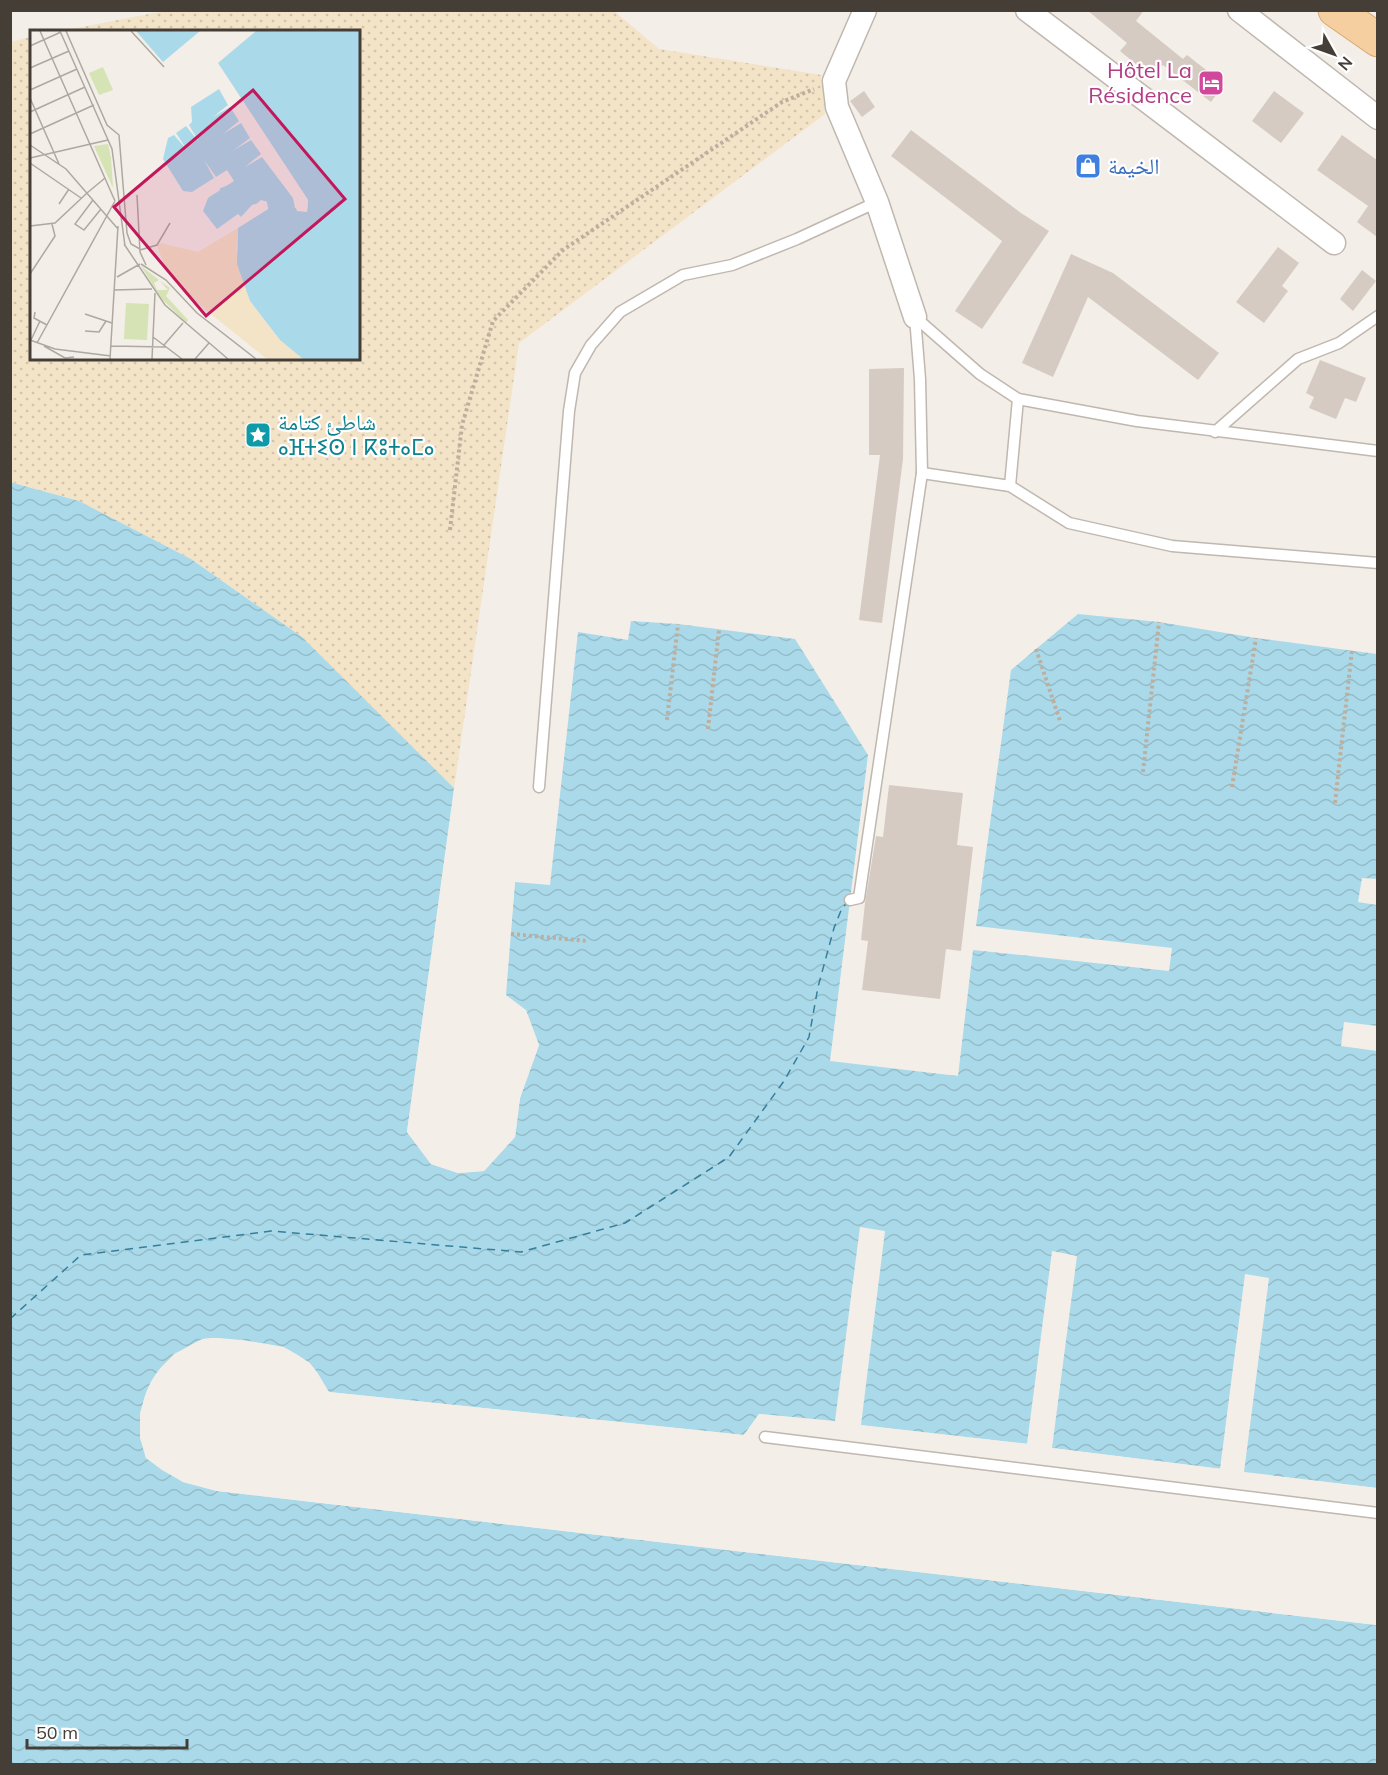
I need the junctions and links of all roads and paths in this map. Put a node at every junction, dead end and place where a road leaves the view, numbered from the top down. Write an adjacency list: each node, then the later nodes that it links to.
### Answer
1 (865, 10): 8 (street)
2 (1027, 10): 11 (street)
3 (1239, 10): 9 (street)
4 (1335, 10): 7 (main road)
5 (1370, 10): 6 (main road)
6 (1377, 15)
7 (1377, 40)
8 (834, 81): 10 (street); 19 (path)
9 (1377, 118)
10 (877, 202): 13 (street); 31 (lane)
11 (1334, 243)
12 (1377, 316): 15 (lane)
13 (915, 318): 14 (lane); 17 (lane)
14 (1018, 399): 15 (lane); 18 (lane)
15 (1215, 432): 16 (lane)
16 (1377, 451)
17 (922, 473): 18 (lane); 34 (lane)
18 (1010, 486): 20 (lane)
19 (450, 530)
20 (1377, 563)
21 (1159, 622): 30 (path)
22 (678, 624): 27 (path)
23 (719, 630): 29 (path)
24 (1256, 638): 32 (path)
25 (1036, 649): 28 (path)
26 (1352, 650): 33 (path)
27 (667, 720)
28 (1060, 721)
29 (708, 729)
30 (1143, 772)
31 (539, 787)
32 (1232, 787)
33 (1335, 803)
34 (850, 900)
35 (511, 934): 36 (path)
36 (588, 941)
37 (765, 1437): 38 (lane)
38 (1377, 1513)

